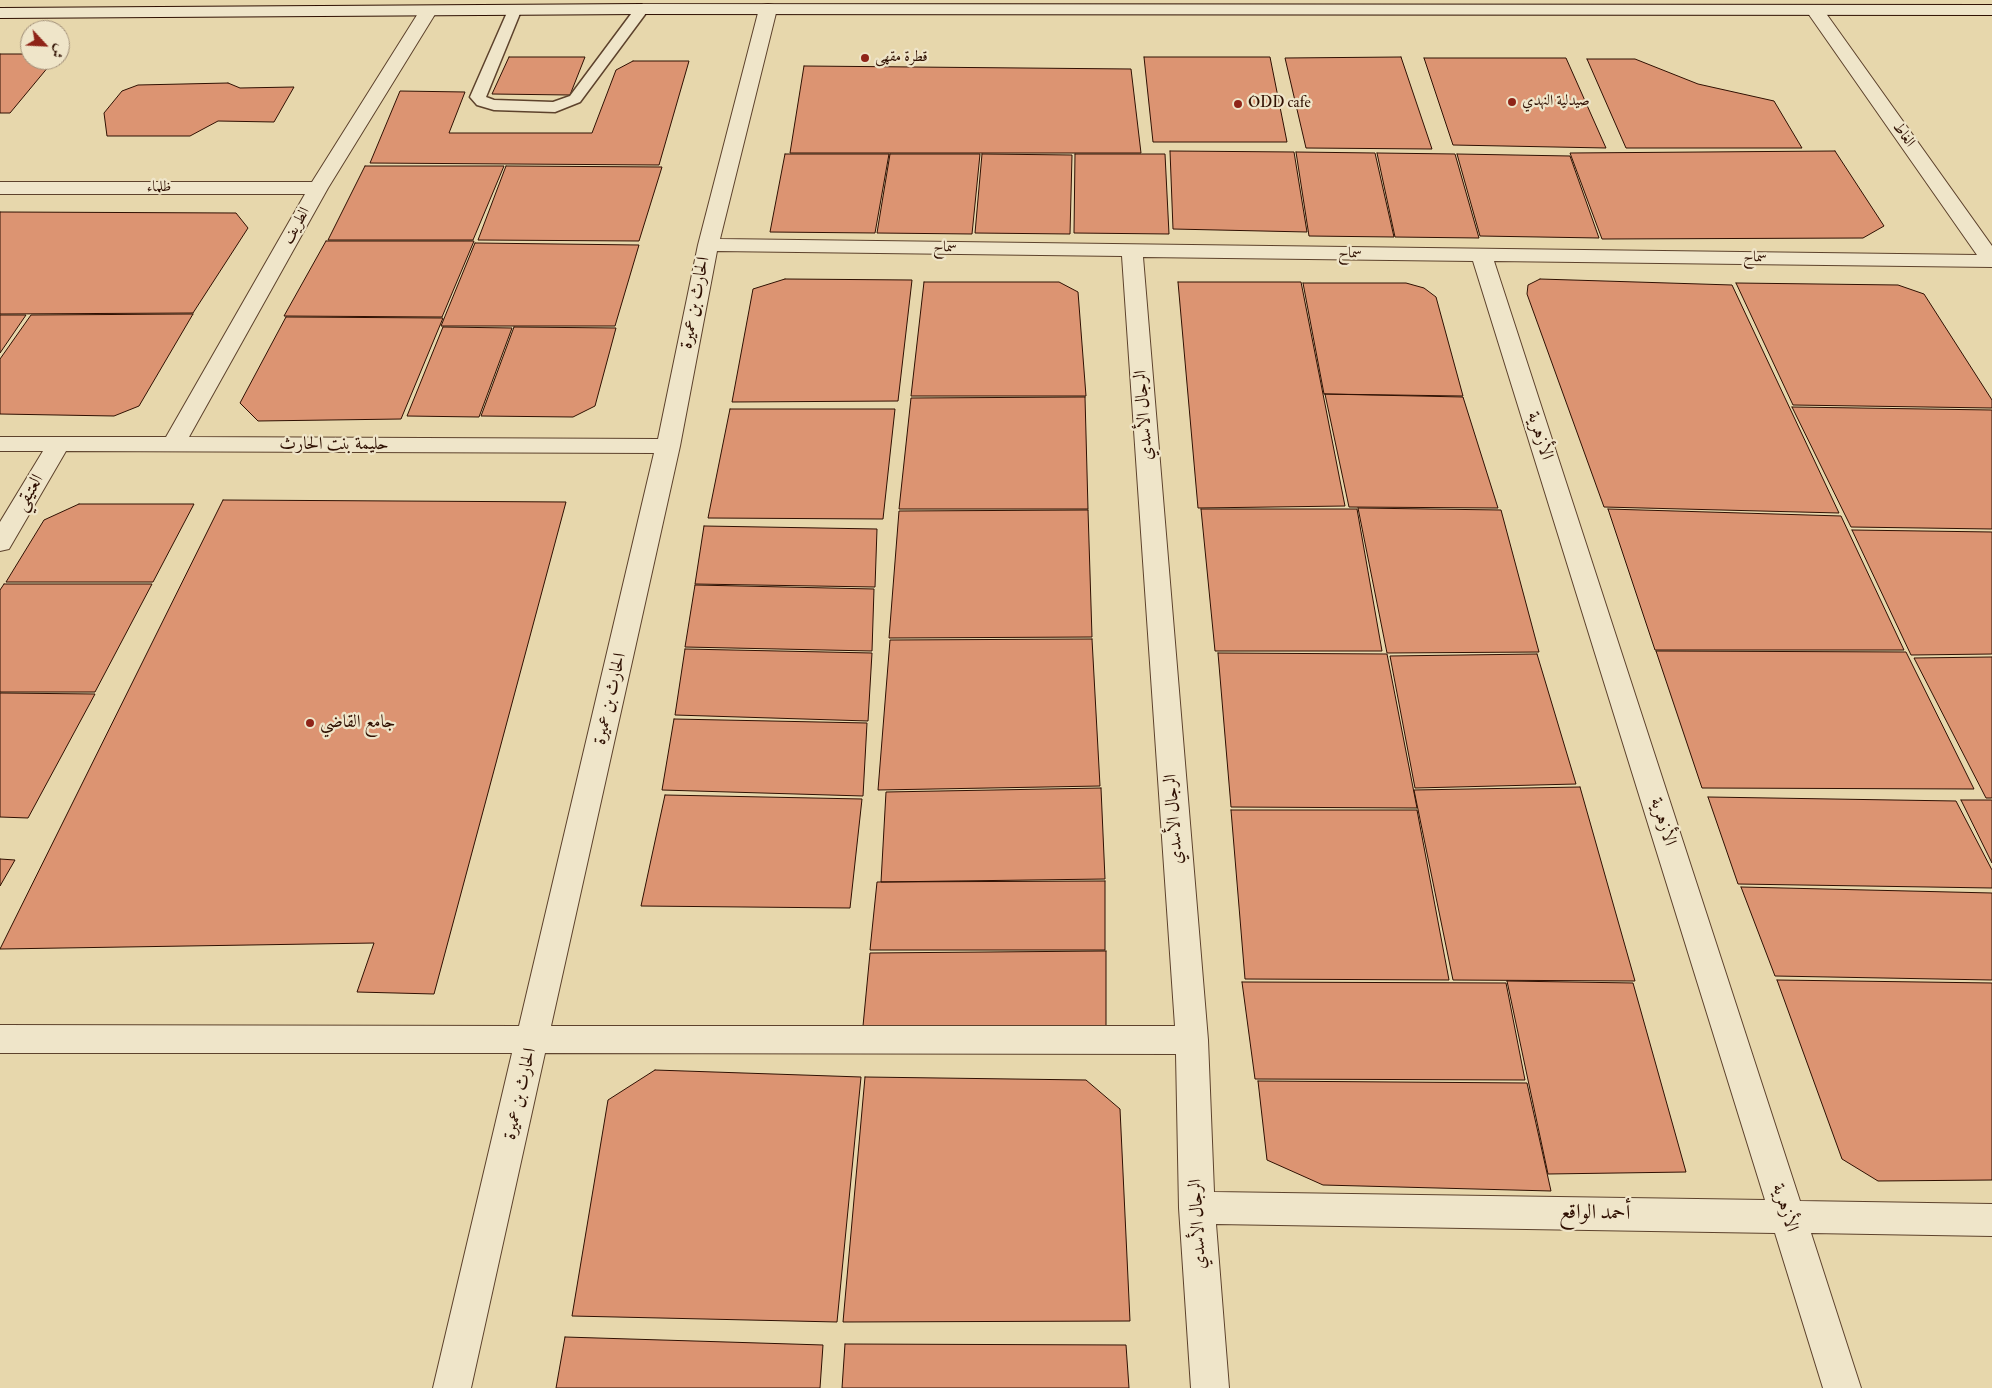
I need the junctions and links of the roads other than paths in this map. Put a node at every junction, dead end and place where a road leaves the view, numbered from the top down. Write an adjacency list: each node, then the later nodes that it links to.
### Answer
1 (136, 0): 9 (street)
2 (302, 0): 7 (street)
3 (642, 9): 4 (street); 8 (street); 8 (lane)
4 (768, 9): 5 (street); 12 (street, الحارث بن عميرة)
5 (1814, 9): 6 (street); 15 (street, الغاط)
6 (1992, 10)
7 (428, 11): 8 (street); 9 (street); 11 (street, الطريف)
8 (514, 11)
9 (0, 13)
10 (0, 188): 11 (street, ظلماء)
11 (318, 188): 18 (street, الطريف)
12 (708, 245): 13 (street, سماح); 19 (street, الحارث بن عميرة)
13 (1132, 251): 14 (street, سماح); 23 (street, الرجال الأسدي)
14 (1482, 255): 15 (street, سماح); 25 (street, الأزهرية)
15 (1992, 261)
16 (0, 444): 17 (street, حليمة بنت الحارث)
17 (60, 444): 18 (street, حليمة بنت الحارث); 20 (street, العتيقي)
18 (173, 444): 19 (street, حليمة بنت الحارث)
19 (668, 446): 22 (street, الحارث بن عميرة)
20 (0, 543)
21 (0, 1039): 22 (street)
22 (533, 1039): 23 (street); 27 (street, الحارث بن عميرة)
23 (1192, 1040): 24 (street, الرجال الأسدي)
24 (1197, 1208): 25 (street, أحمد الواقع); 28 (street, الرجال الأسدي)
25 (1787, 1217): 26 (street, أحمد الواقع); 29 (street, الأزهرية)
26 (1992, 1220)
27 (452, 1388)
28 (1210, 1388)
29 (1842, 1388)

